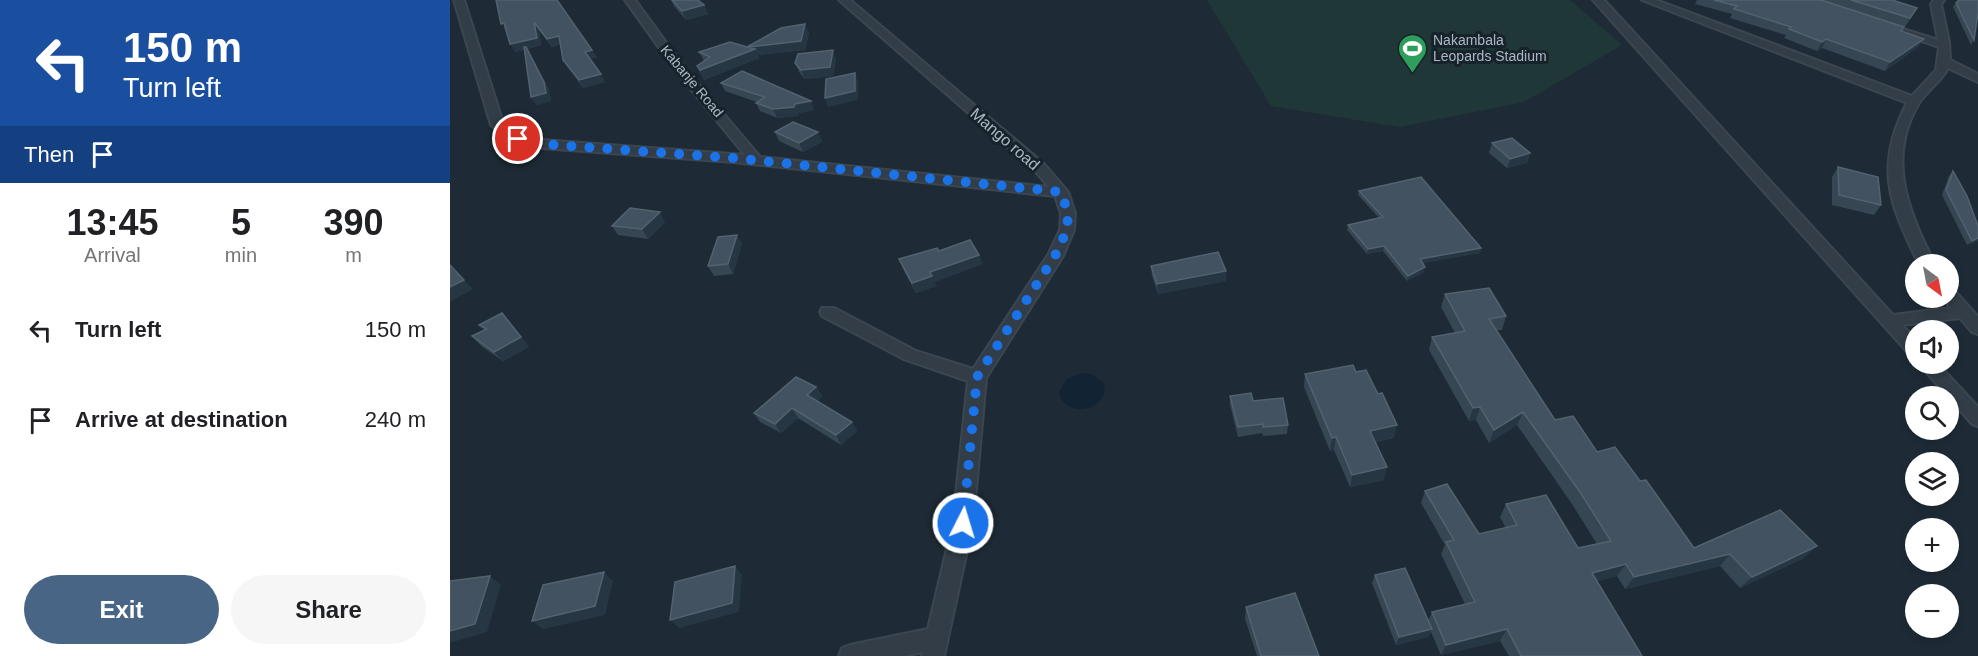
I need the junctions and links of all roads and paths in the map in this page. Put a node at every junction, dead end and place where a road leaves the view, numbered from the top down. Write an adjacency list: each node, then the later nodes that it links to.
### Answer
1 (459, 0): 12 (street)
2 (630, 0): 12 (street, Kabanje Road)
3 (844, 0): 13 (street, Mango road)
4 (1598, 0): 18 (street)
5 (1647, 0): 11 (street)
6 (1939, 0): 8 (street)
7 (1879, 24): 8 (street)
8 (1943, 45): 9 (street)
9 (1945, 62): 10 (street); 11 (street)
10 (1978, 78)
11 (1914, 101): 14 (street)
12 (756, 160): 13 (street)
13 (1061, 192): 22 (street, Mango road)
14 (1922, 254)
15 (1959, 307): 17 (street)
16 (828, 312): 22 (street)
17 (1963, 312): 18 (street); 19 (street)
18 (1889, 321): 20 (street)
19 (1978, 328)
20 (1905, 339)
21 (1937, 374): 23 (street)
22 (977, 377): 24 (street, Mango road)
23 (1978, 419)
24 (934, 647): 25 (street)
25 (850, 656)

